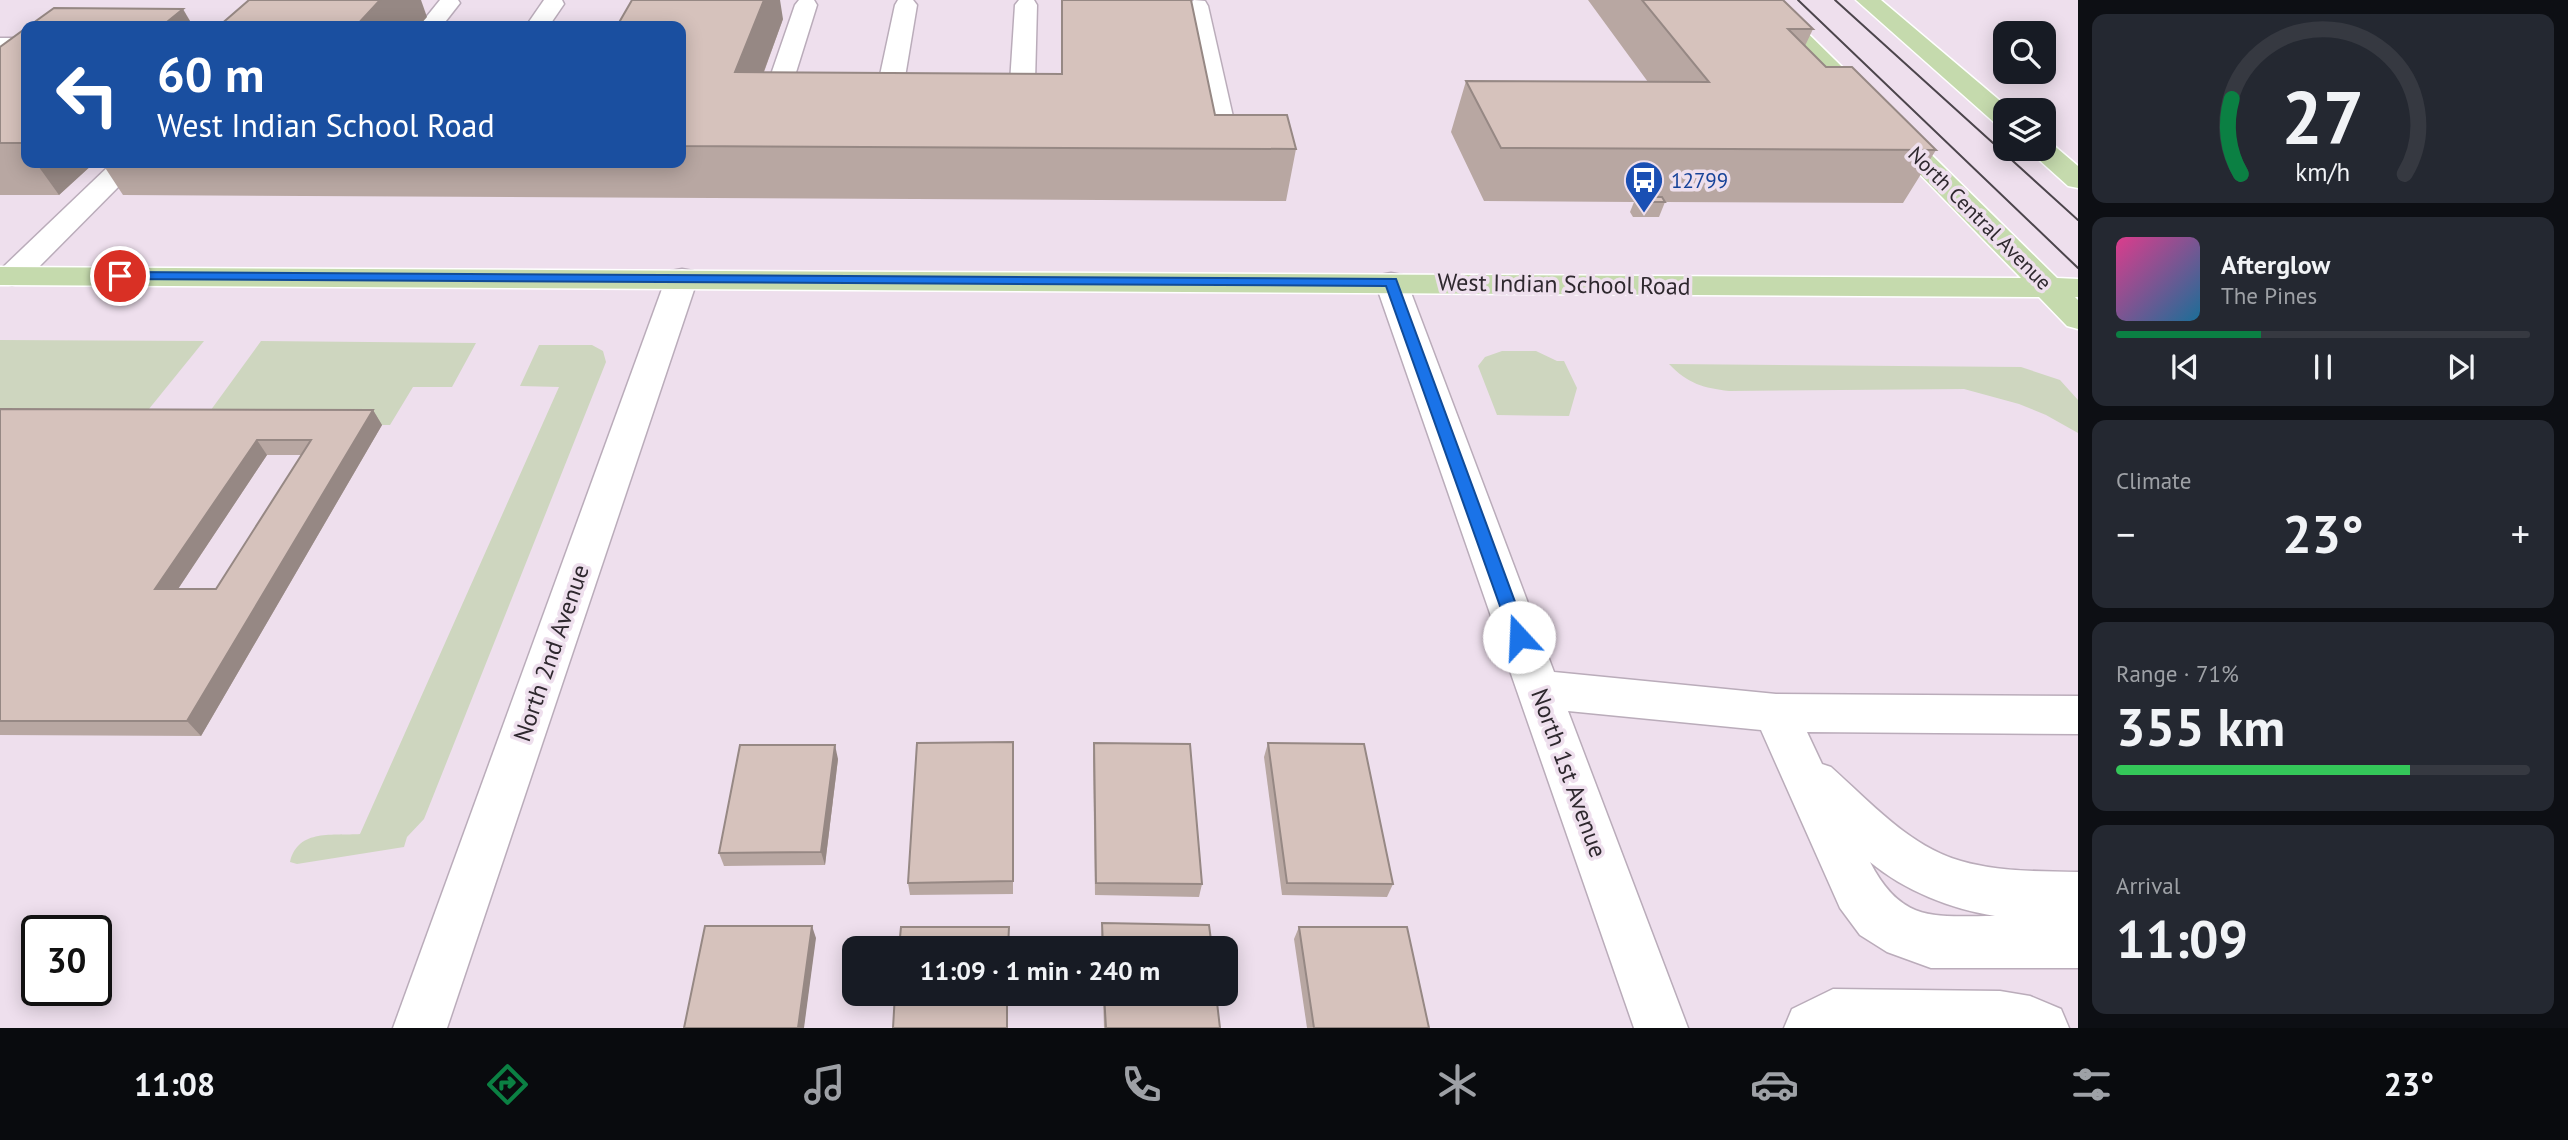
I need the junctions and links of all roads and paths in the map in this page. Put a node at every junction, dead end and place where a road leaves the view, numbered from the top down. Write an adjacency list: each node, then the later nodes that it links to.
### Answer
1 (1761, 0): 24 (main road, North Central Avenue)
2 (1867, 0): 14 (main road)
3 (449, 3): 9 (street)
4 (553, 4): 10 (street)
5 (806, 5): 15 (street)
6 (906, 5): 13 (street)
7 (1026, 5): 16 (street)
8 (1197, 6): 17 (street)
9 (434, 21)
10 (541, 21)
11 (0, 45): 12 (street)
12 (21, 45)
13 (890, 89)
14 (1993, 108)
15 (795, 118)
16 (995, 120)
17 (1229, 160)
18 (2055, 161): 20 (main road)
19 (123, 168): 21 (street)
20 (2078, 180)
21 (6, 276): 22 (main road, West Indian School Road)
22 (682, 278): 23 (main road, West Indian School Road); 32 (street, North 2nd Avenue)
23 (1391, 282): 24 (main road, West Indian School Road); 26 (street, North 1st Avenue)
24 (2063, 288): 25 (main road, North Central Avenue)
25 (2078, 319)
26 (1538, 689): 27 (street); 33 (street, North 1st Avenue)
27 (1776, 713): 28 (street); 29 (street)
28 (2078, 715)
29 (1802, 771): 30 (street); 31 (street)
30 (2078, 896)
31 (2078, 942)
32 (420, 1028)
33 (1661, 1028)
34 (1811, 1028): 35 (street)
35 (2042, 1028)

